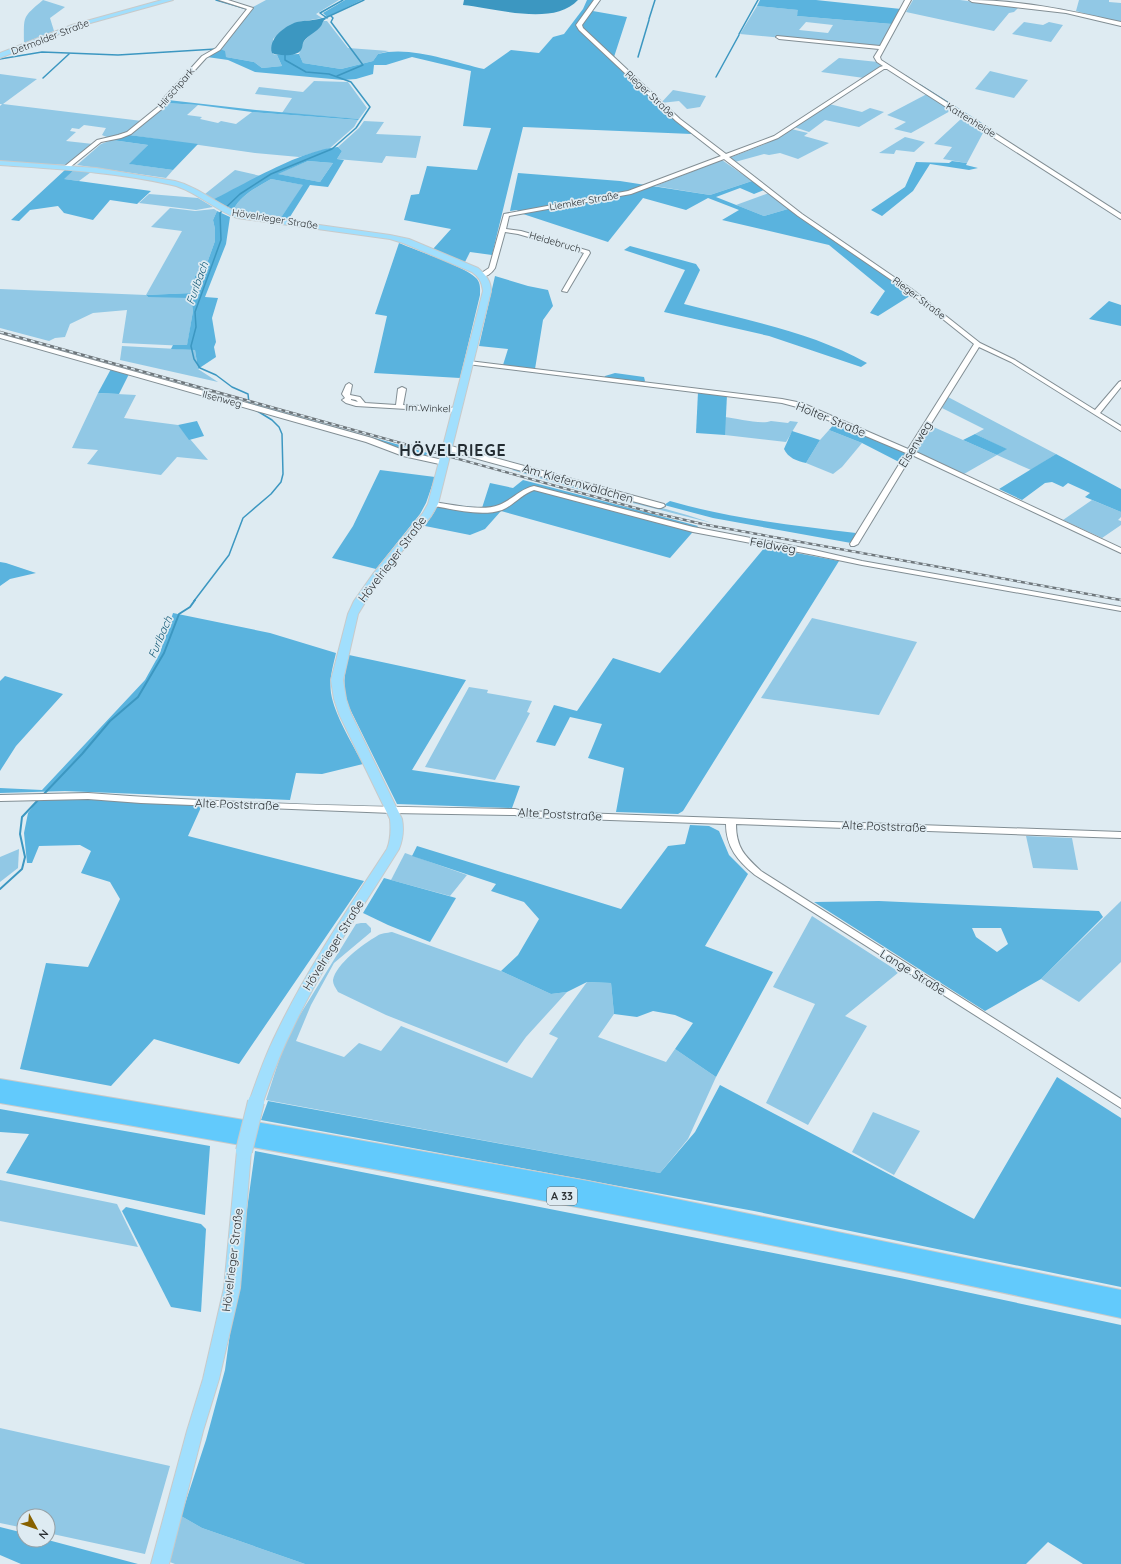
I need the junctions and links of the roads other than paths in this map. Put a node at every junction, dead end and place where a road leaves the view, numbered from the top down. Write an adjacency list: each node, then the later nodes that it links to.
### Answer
1 (170, 0): 9 (main road, Detmolder Straße)
2 (222, 0): 13 (street, Hirschpark)
3 (597, 0): 11 (street, Rieger Straße)
4 (908, 0): 8 (street)
5 (972, 0): 6 (street)
6 (1121, 24)
7 (779, 37): 8 (street)
8 (882, 48): 10 (street, Kattenheide)
9 (0, 56)
10 (888, 67): 11 (street); 14 (street, Kattenheide)
11 (724, 156): 15 (street, Liemker Straße); 19 (street, Rieger Straße)
12 (0, 163): 13 (main road, Hövelrieger Straße)
13 (67, 167): 16 (main road, Hövelrieger Straße)
14 (1121, 217)
15 (502, 230): 16 (street, Liemker Straße); 17 (street, Heidebruch)
16 (482, 275): 20 (main road, Hövelrieger Straße)
17 (564, 292)
18 (0, 336): 30 (street, Ilsenweg)
19 (978, 344): 26 (street, Rieger Straße); 29 (street, Eisenweg)
20 (470, 362): 25 (main road, Hövelrieger Straße); 29 (street, Holter Straße)
21 (1121, 383): 26 (street)
22 (349, 385): 24 (street, Im Winkel)
23 (402, 389): 24 (street, Im Winkel)
24 (399, 407): 25 (street, Im Winkel)
25 (457, 410): 28 (main road, Hövelrieger Straße)
26 (1096, 413): 27 (street, Rieger Straße)
27 (1121, 429)
28 (448, 448): 30 (main road, Hövelrieger Straße); 32 (street, Am Kiefernwäldchen)
29 (910, 452): 33 (street, Eisenweg); 34 (street, Holter Straße)
30 (444, 463): 31 (main road, Hövelrieger Straße)
31 (433, 504): 35 (street, Feldweg); 37 (main road, Hövelrieger Straße)
32 (661, 506)
33 (854, 544)
34 (1121, 550)
35 (1121, 609)
36 (0, 798): 37 (street, Alte Poststraße)
37 (392, 810): 38 (street, Alte Poststraße); 45 (main road, Hövelrieger Straße, bridge)
38 (731, 821): 39 (street, Alte Poststraße); 42 (street, Lange Straße)
39 (1121, 835)
40 (0, 1085): 43 (highway, A 33)
41 (0, 1097): 44 (highway, A 33)
42 (1121, 1104)
43 (1121, 1297)
44 (1121, 1310)
45 (160, 1564)

